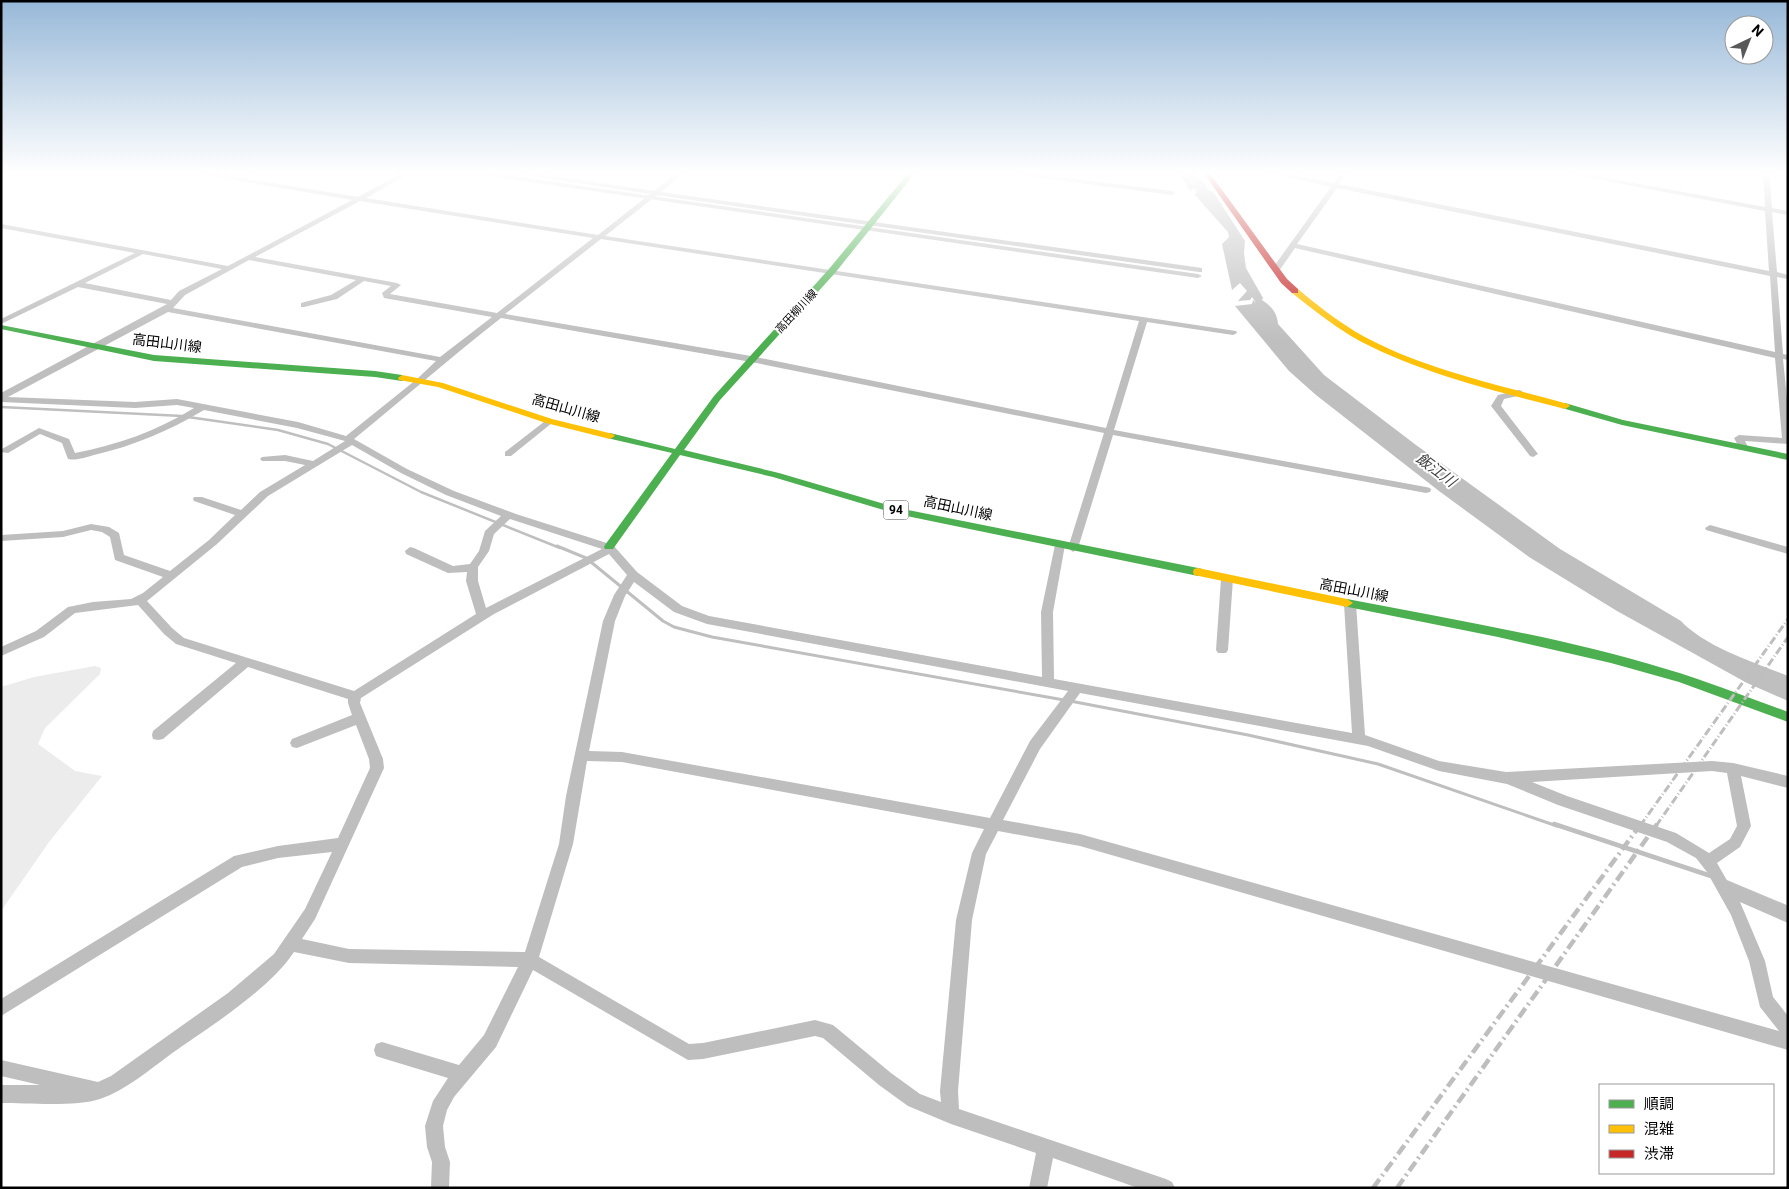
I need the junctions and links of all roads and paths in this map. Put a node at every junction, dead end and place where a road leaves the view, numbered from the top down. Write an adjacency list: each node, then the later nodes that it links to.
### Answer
1 (9, 227): 13 (street)
2 (304, 227): 14 (street)
3 (539, 227): 11 (street)
4 (612, 227): 11 (street)
5 (865, 227): 10 (street)
6 (1246, 227): 16 (main road)
7 (1304, 227): 12 (street)
8 (1541, 227): 19 (street)
9 (1770, 227): 19 (street)
10 (868, 228): 17 (street); 18 (main road, 高田柳川線)
11 (600, 237): 18 (street); 25 (street)
12 (1292, 244): 16 (street); 31 (street)
13 (142, 252): 15 (street); 22 (street)
14 (248, 258): 15 (street); 21 (street)
15 (230, 268): 24 (street)
16 (1276, 269): 35 (main road)
17 (1199, 270)
18 (832, 272): 26 (street); 32 (main road, 高田柳川線)
19 (1773, 274): 20 (street); 31 (street)
20 (1788, 277)
21 (362, 279): 23 (street); 25 (street)
22 (77, 284): 24 (street); 27 (street)
23 (304, 305)
24 (170, 306): 30 (street); 33 (street)
25 (498, 316): 32 (street); 33 (street)
26 (1144, 319): 29 (street); 40 (street)
27 (1, 322)
28 (1, 327): 30 (main road, 高田山川線 / 94)
29 (1233, 333)
30 (96, 347): 34 (main road, 高田山川線 / 94); 36 (street)
31 (1783, 357): 37 (street)
32 (751, 359): 40 (street); 45 (main road, 高田柳川線)
33 (442, 360): 34 (street)
34 (420, 381): 39 (main road, 高田山川線 / 94); 41 (street)
35 (1519, 393): 43 (main road); 47 (street)
36 (1, 398): 38 (street)
37 (1785, 400): 42 (street)
38 (202, 407): 41 (street); 44 (street)
39 (549, 422): 45 (main road, 高田山川線 / 94); 46 (street)
40 (1107, 431): 51 (street); 59 (street)
41 (350, 440): 50 (street); 54 (street)
42 (1788, 441): 43 (street)
43 (1743, 447): 48 (main road)
44 (5, 451)
45 (680, 451): 57 (main road, 高田山川線 / 94); 58 (main road, 高田柳川線)
46 (508, 454)
47 (1533, 454)
48 (1788, 457)
49 (265, 459): 50 (street)
50 (314, 464): 53 (street)
51 (1426, 490)
52 (198, 498): 53 (street)
53 (242, 514): 63 (street)
54 (508, 515): 58 (street); 62 (street)
55 (1710, 528): 60 (street)
56 (1, 538): 63 (street)
57 (1060, 545): 59 (main road, 高田山川線 / 94); 72 (street)
58 (610, 548): 64 (street); 68 (street)
59 (1073, 548): 65 (main road, 高田山川線 / 94)
60 (1788, 551)
61 (410, 552): 62 (street)
62 (473, 567): 68 (street)
63 (172, 576): 66 (street)
64 (633, 576): 72 (street); 80 (street)
65 (1227, 579): 67 (main road, 高田山川線 / 94); 69 (street)
66 (140, 600): 70 (street); 71 (street)
67 (1350, 604): 75 (main road, 高田山川線 / 94); 78 (street)
68 (482, 616): 74 (street)
69 (1222, 650)
70 (1, 652)
71 (246, 662): 74 (street); 77 (street)
72 (1048, 682): 73 (street)
73 (1077, 687): 78 (street); 84 (street)
74 (355, 696): 76 (street)
75 (1788, 717)
76 (359, 718): 79 (street); 85 (street)
77 (158, 735)
78 (1359, 739): 82 (street)
79 (297, 743)
80 (582, 756): 84 (street); 90 (street)
81 (1733, 768): 82 (street); 83 (street); 86 (street)
82 (1506, 778): 86 (street)
83 (1788, 782)
84 (994, 824): 93 (street); 99 (street)
85 (342, 844): 89 (street); 91 (street)
86 (1708, 861): 87 (street)
87 (1725, 889): 88 (street); 92 (street)
88 (1788, 916)
89 (292, 944): 90 (street); 97 (street)
90 (530, 960): 96 (street); 99 (street)
91 (1, 1008)
92 (1788, 1029)
93 (1788, 1042)
94 (382, 1050): 96 (street)
95 (1, 1068): 97 (street)
96 (462, 1074): 101 (street)
97 (100, 1091): 98 (street)
98 (1, 1094)
99 (951, 1115): 100 (street)
100 (1046, 1147): 102 (street); 103 (street)
101 (440, 1188)
102 (1038, 1188)
103 (1166, 1188)

